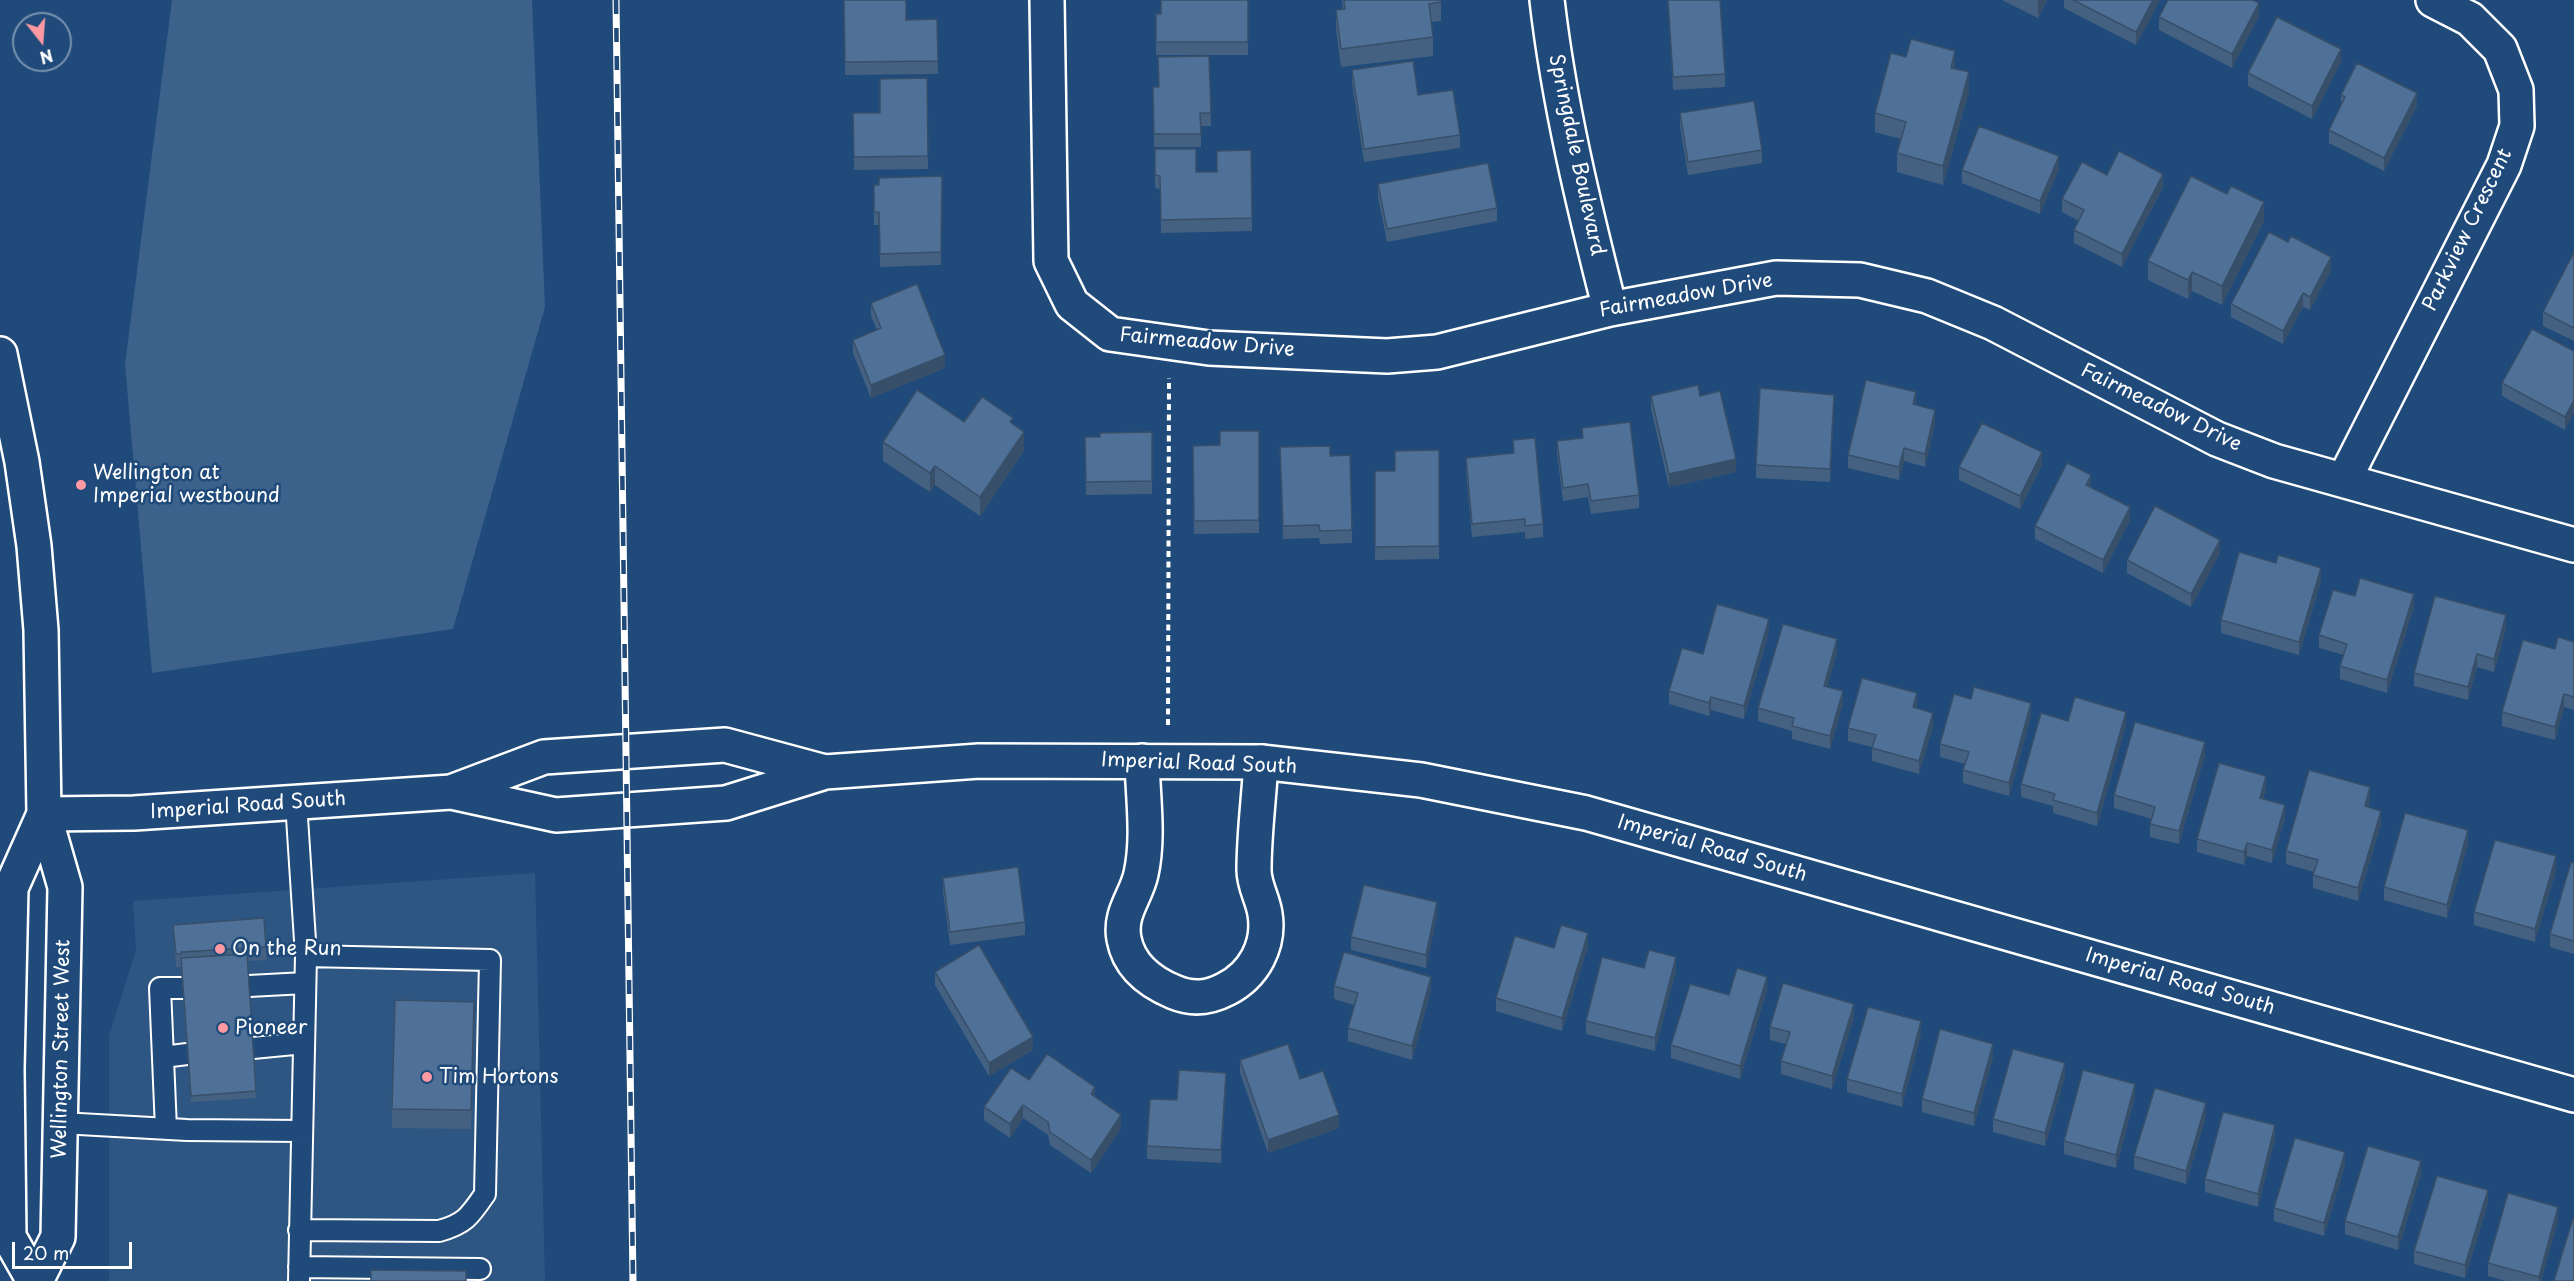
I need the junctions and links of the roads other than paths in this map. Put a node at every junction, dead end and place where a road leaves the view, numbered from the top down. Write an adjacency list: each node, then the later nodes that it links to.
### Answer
1 (1047, 0): 4 (street, Fairmeadow Drive)
2 (1547, 0): 4 (street, Springdale Boulevard)
3 (2433, 0): 6 (street, Parkview Crescent)
4 (1611, 309): 6 (street, Fairmeadow Drive)
5 (0, 354): 13 (street, Wellington Street West)
6 (2344, 480): 7 (street, Fairmeadow Drive)
7 (2574, 545)
8 (1155, 761): 9 (street, Imperial Road South); 9 (street); 10 (street, Imperial Road South)
9 (1261, 762): 22 (street, Imperial Road South)
10 (825, 772): 11 (street, Imperial Road South); 11 (street, Imperial Road South)
11 (451, 792): 12 (street, Imperial Road South)
12 (296, 802): 13 (street, Imperial Road South); 14 (lane)
13 (44, 814): 23 (street, Wellington Street West); 29 (street, Wellington Street West)
14 (306, 956): 15 (lane); 26 (lane)
15 (305, 983): 16 (lane); 18 (lane)
16 (249, 986)
17 (183, 988): 21 (lane)
18 (304, 1043): 19 (lane); 25 (lane)
19 (253, 1048)
20 (187, 1054): 21 (lane)
21 (163, 1057): 24 (lane)
22 (2574, 1095)
23 (61, 1123): 24 (lane); 29 (street, Wellington Street West)
24 (166, 1129): 25 (lane)
25 (302, 1131): 26 (lane)
26 (299, 1230): 28 (lane)
27 (480, 1269): 28 (lane)
28 (299, 1274)
29 (35, 1281)

